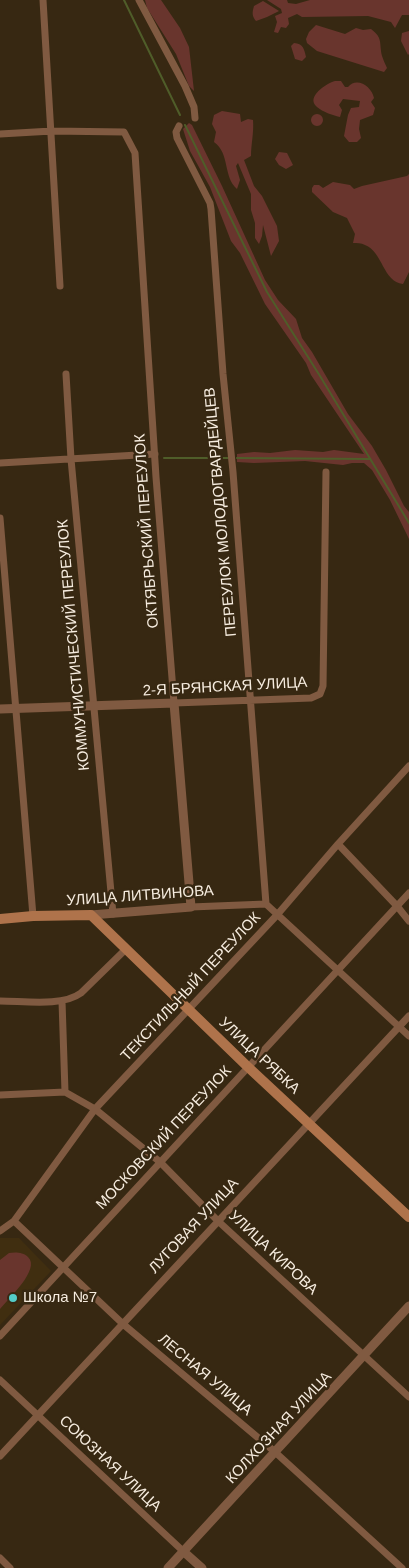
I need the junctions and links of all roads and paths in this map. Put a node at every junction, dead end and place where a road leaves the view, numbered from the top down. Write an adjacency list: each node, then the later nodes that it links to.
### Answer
1 (43, 0): 5 (street)
2 (139, 0): 3 (street)
3 (195, 118)
4 (179, 126): 14 (street, ПЕРЕУЛОК МОЛОДОГВАРДЕЙЦЕВ)
5 (52, 131): 6 (street); 7 (street); 9 (street, ОКТЯБРЬСКИЙ ПЕРЕУЛОК)
6 (0, 134)
7 (60, 286)
8 (66, 374): 10 (street, КОММУНИСТИЧЕСКИЙ ПЕРЕУЛОК)
9 (155, 454): 10 (street); 15 (street, ОКТЯБРЬСКИЙ ПЕРЕУЛОК)
10 (71, 460): 11 (street); 16 (street, КОММУНИСТИЧЕСКИЙ ПЕРЕУЛОК)
11 (0, 463)
12 (326, 472): 14 (street, 2-Я БРЯНСКАЯ УЛИЦА)
13 (0, 518): 17 (street)
14 (251, 700): 15 (street, 2-Я БРЯНСКАЯ УЛИЦА); 22 (street, ПЕРЕУЛОК МОЛОДОГВАРДЕЙЦЕВ)
15 (174, 703): 16 (street, 2-Я БРЯНСКАЯ УЛИЦА); 24 (street, ОКТЯБРЬСКИЙ ПЕРЕУЛОК)
16 (94, 707): 17 (street, 2-Я БРЯНСКАЯ УЛИЦА); 25 (street, КОММУНИСТИЧЕСКИЙ ПЕРЕУЛОК)
17 (16, 709): 18 (street, 2-Я БРЯНСКАЯ УЛИЦА); 28 (street)
18 (0, 710)
19 (409, 766): 20 (street, ТЕКСТИЛЬНЫЙ ПЕРЕУЛОК)
20 (338, 844): 23 (street); 27 (street, ТЕКСТИЛЬНЫЙ ПЕРЕУЛОК)
21 (409, 893): 23 (street, МОСКОВСКИЙ ПЕРЕУЛОК)
22 (266, 904): 24 (street, УЛИЦА ЛИТВИНОВА); 27 (street)
23 (397, 906): 30 (street); 32 (street, МОСКОВСКИЙ ПЕРЕУЛОК)
24 (191, 907): 25 (street, УЛИЦА ЛИТВИНОВА)
25 (113, 914): 26 (street, УЛИЦА ЛИТВИНОВА)
26 (91, 915): 28 (main road, УЛИЦА ЛИТВИНОВА); 31 (main road, УЛИЦА РЯБКА)
27 (277, 915): 32 (street); 35 (street, ТЕКСТИЛЬНЫЙ ПЕРЕУЛОК)
28 (33, 916): 29 (main road, УЛИЦА ЛИТВИНОВА)
29 (0, 919)
30 (409, 921)
31 (126, 949): 34 (street); 35 (main road, УЛИЦА РЯБКА)
32 (337, 971): 37 (street); 39 (street, МОСКОВСКИЙ ПЕРЕУЛОК)
33 (0, 1001): 34 (street)
34 (62, 1001): 40 (street)
35 (189, 1010): 39 (main road, УЛИЦА РЯБКА); 42 (street, ТЕКСТИЛЬНЫЙ ПЕРЕУЛОК)
36 (409, 1016): 37 (street, ЛУГОВАЯ УЛИЦА)
37 (398, 1027): 38 (street); 43 (street, ЛУГОВАЯ УЛИЦА)
38 (409, 1036)
39 (248, 1067): 43 (main road, УЛИЦА РЯБКА); 44 (street, МОСКОВСКИЙ ПЕРЕУЛОК)
40 (65, 1092): 41 (street); 42 (street, УЛИЦА КИРОВА)
41 (0, 1095)
42 (96, 1109): 44 (street, УЛИЦА КИРОВА); 46 (street, ТЕКСТИЛЬНЫЙ ПЕРЕУЛОК)
43 (309, 1124): 45 (main road, УЛИЦА РЯБКА); 47 (street, ЛУГОВАЯ УЛИЦА)
44 (160, 1162): 47 (street, УЛИЦА КИРОВА); 49 (street, МОСКОВСКИЙ ПЕРЕУЛОК)
45 (409, 1217)
46 (14, 1221): 48 (street, ТЕКСТИЛЬНЫЙ ПЕРЕУЛОК); 49 (street, ЛЕСНАЯ УЛИЦА)
47 (218, 1221): 51 (street, ЛУГОВАЯ УЛИЦА); 53 (street, УЛИЦА КИРОВА)
48 (0, 1231)
49 (63, 1268): 51 (street, ЛЕСНАЯ УЛИЦА); 52 (street, МОСКОВСКИЙ ПЕРЕУЛОК)
50 (409, 1306): 53 (street, КОЛХОЗНАЯ УЛИЦА)
51 (122, 1324): 56 (street, ЛУГОВАЯ УЛИЦА); 57 (street, ЛЕСНАЯ УЛИЦА)
52 (0, 1336)
53 (364, 1356): 55 (street, УЛИЦА КИРОВА); 57 (street, КОЛХОЗНАЯ УЛИЦА)
54 (0, 1380): 56 (street, СОЮЗНАЯ УЛИЦА)
55 (409, 1397)
56 (38, 1415): 58 (street, ЛУГОВАЯ УЛИЦА); 59 (street, СОЮЗНАЯ УЛИЦА)
57 (275, 1452): 59 (street, КОЛХОЗНАЯ УЛИЦА); 64 (street, ЛЕСНАЯ УЛИЦА)
58 (0, 1456)
59 (184, 1552): 62 (street, КОЛХОЗНАЯ УЛИЦА); 63 (street, СОЮЗНАЯ УЛИЦА)
60 (0, 1558): 61 (street)
61 (10, 1568)
62 (168, 1568)
63 (202, 1568)
64 (402, 1568)

